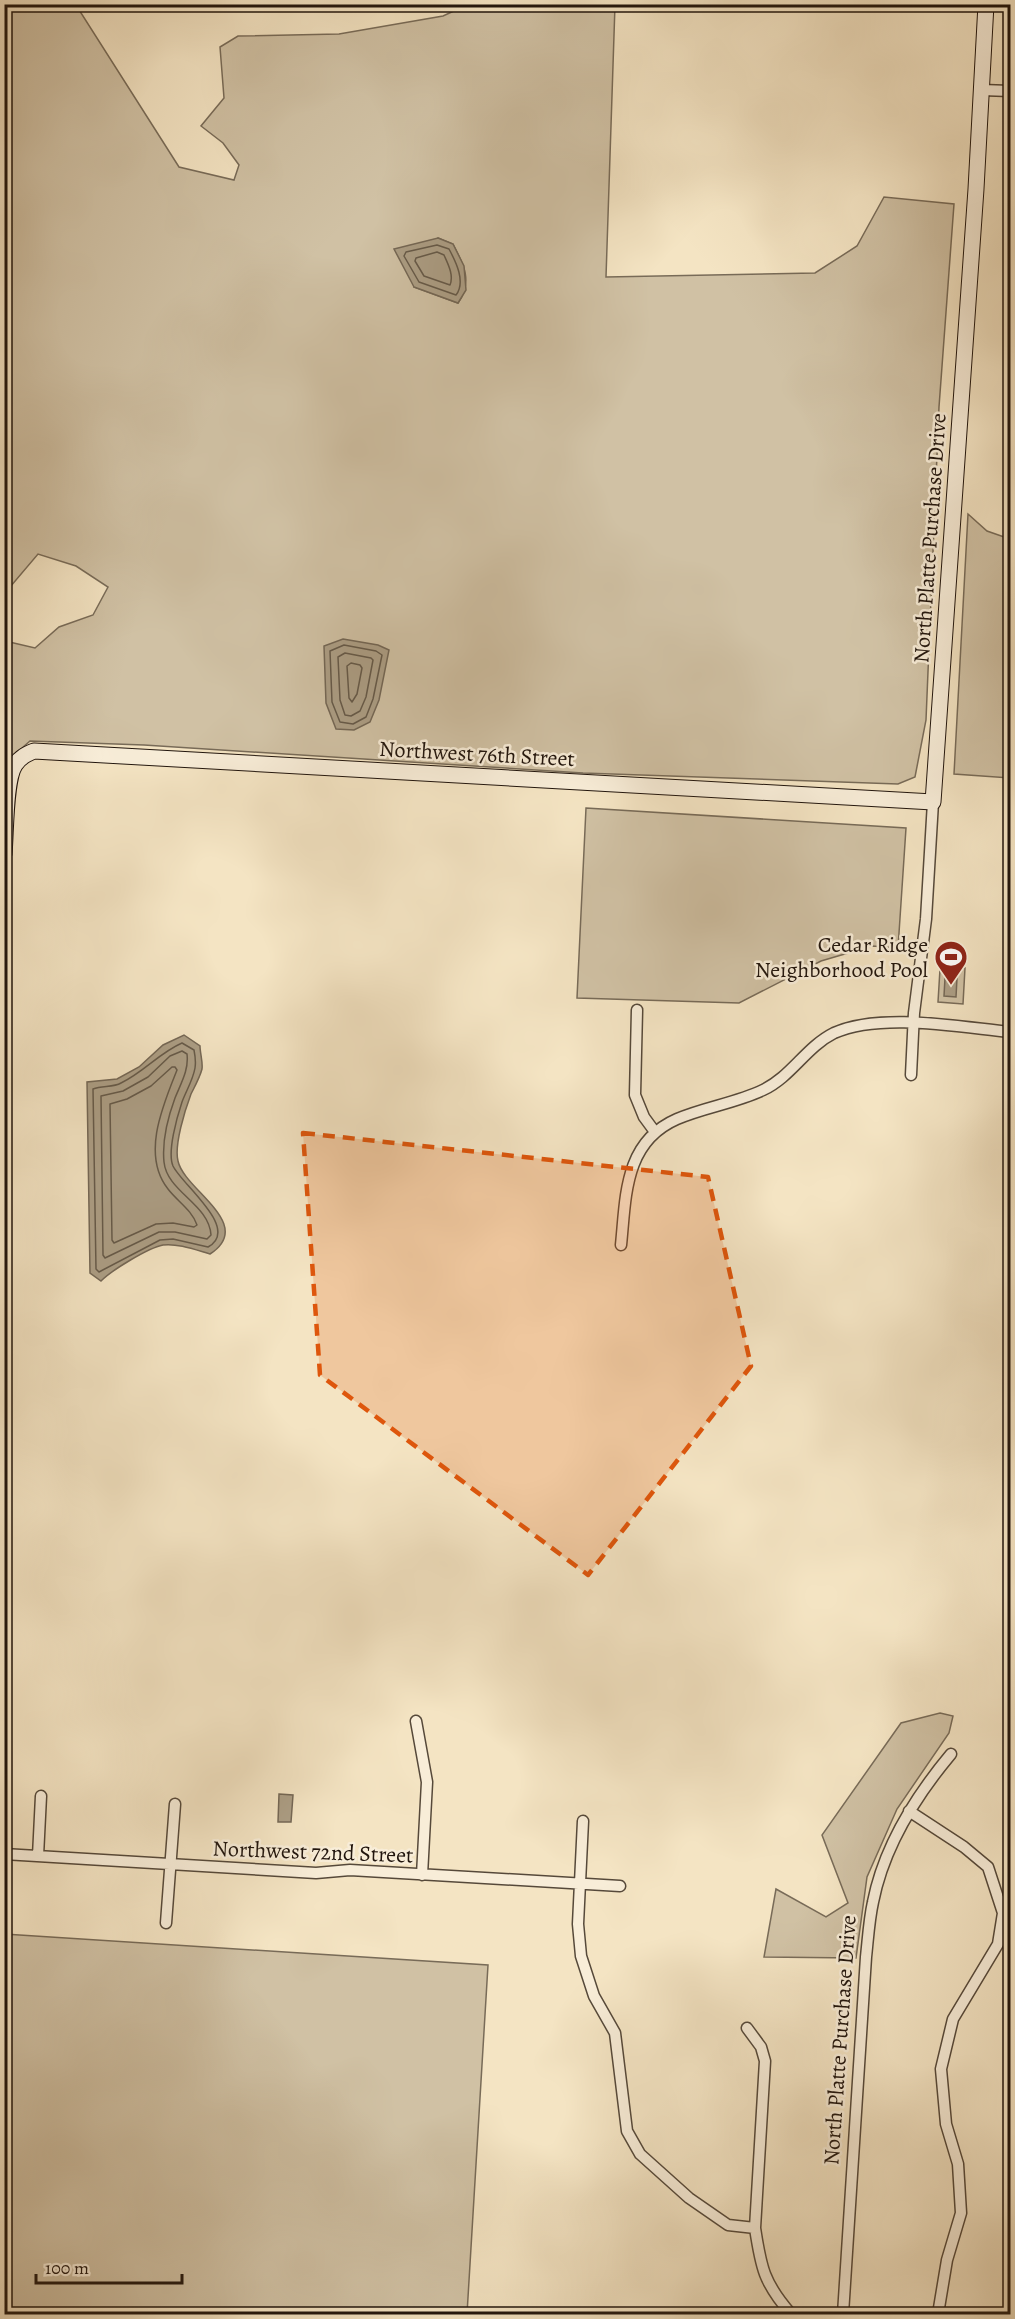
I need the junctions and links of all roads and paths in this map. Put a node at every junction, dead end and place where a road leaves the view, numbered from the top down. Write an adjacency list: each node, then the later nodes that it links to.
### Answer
1 (986, 4): 2 (street, North Platte Purchase Drive)
2 (982, 90): 3 (street); 4 (street, North Platte Purchase Drive)
3 (1011, 91)
4 (933, 802): 5 (street, Northwest 76th Street); 7 (street, North Platte Purchase Drive)
5 (4, 854)
6 (637, 1010): 10 (street)
7 (914, 1024): 8 (street); 9 (street, North Platte Purchase Drive); 10 (street)
8 (1011, 1032)
9 (911, 1075)
10 (655, 1132): 11 (street)
11 (621, 1245)
12 (416, 1721): 21 (street)
13 (951, 1754): 16 (street, North Platte Purchase Drive)
14 (41, 1796): 19 (street)
15 (176, 1804): 20 (street)
16 (909, 1811): 28 (street, North Platte Purchase Drive); 29 (street)
17 (583, 1821): 22 (street)
18 (4, 1854): 19 (street, Northwest 72nd Street)
19 (38, 1856): 20 (street, Northwest 72nd Street)
20 (172, 1864): 21 (street, Northwest 72nd Street); 24 (street)
21 (422, 1875): 22 (street, Northwest 72nd Street)
22 (581, 1883): 23 (street, Northwest 72nd Street); 26 (street)
23 (620, 1886)
24 (166, 1923)
25 (747, 2028): 26 (street)
26 (755, 2228): 27 (street)
27 (791, 2314)
28 (843, 2314)
29 (938, 2314)

